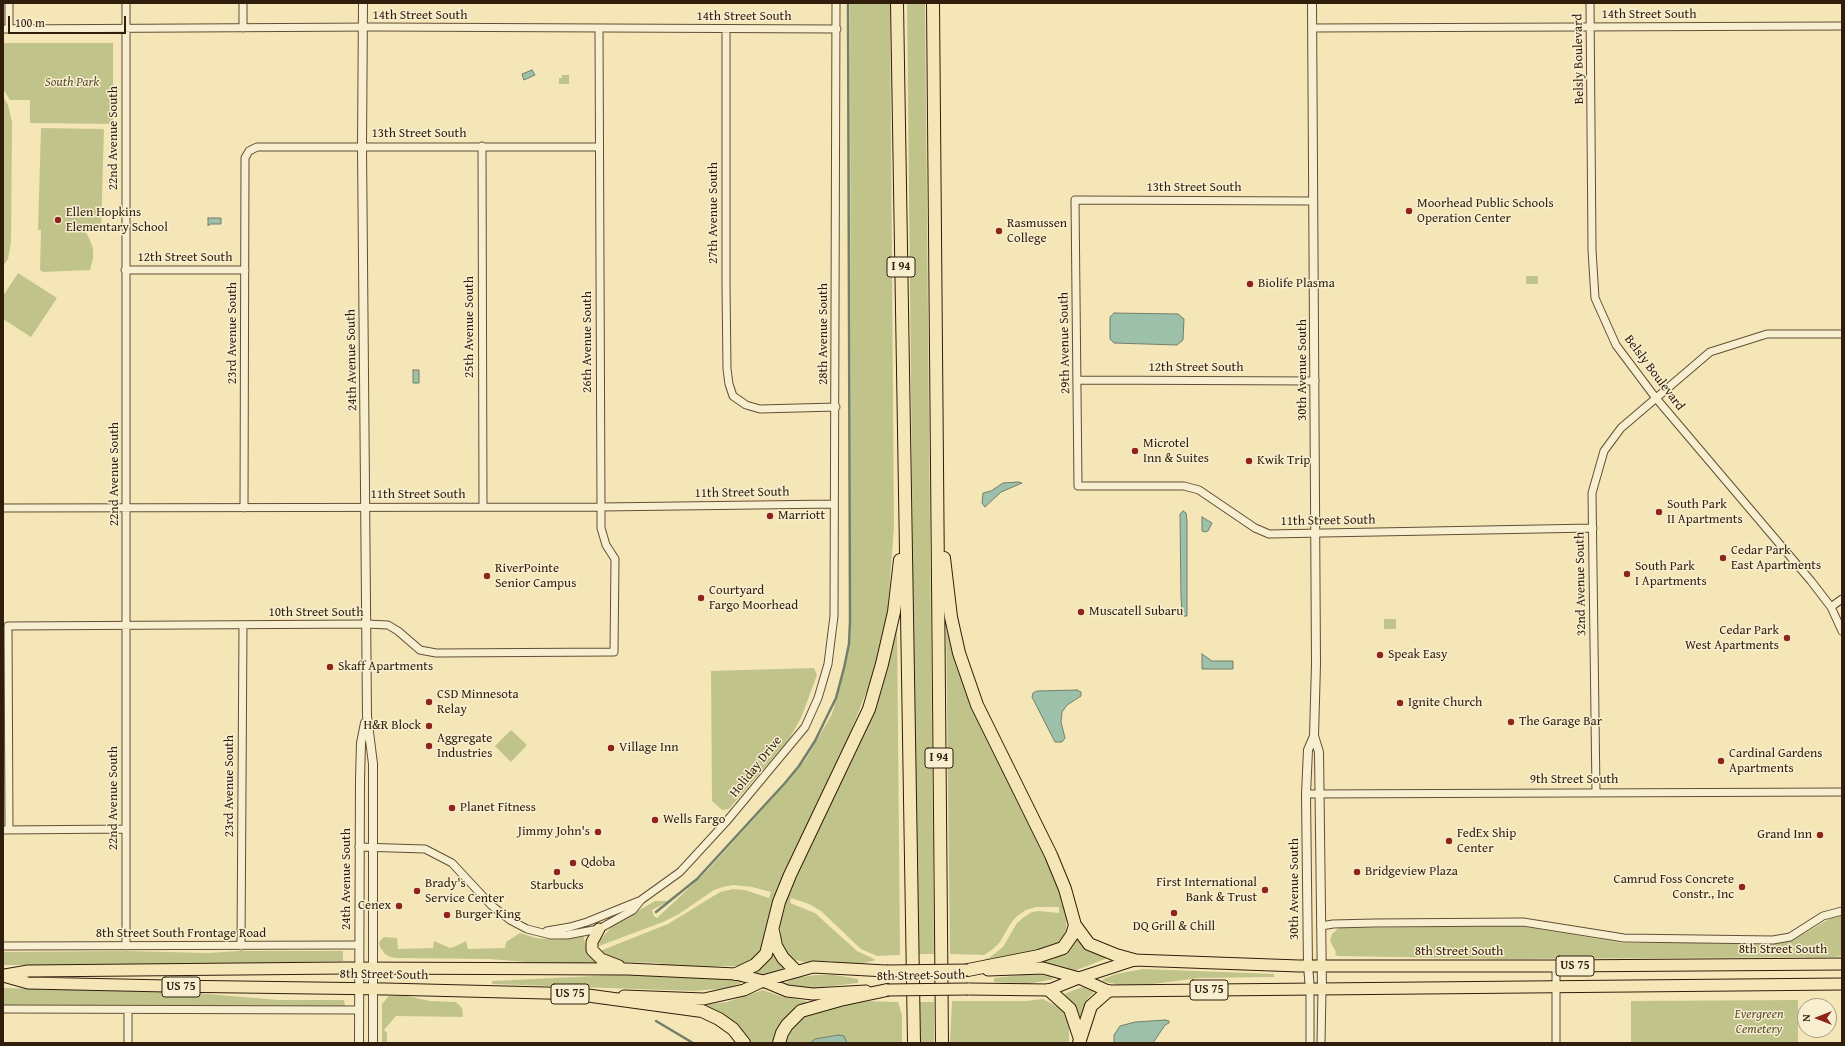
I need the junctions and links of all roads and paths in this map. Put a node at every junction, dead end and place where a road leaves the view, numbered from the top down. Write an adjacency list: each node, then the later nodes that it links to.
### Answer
1 (9, 3): 16 (street)
2 (126, 3): 11 (street, 22nd Avenue South)
3 (243, 3): 12 (street)
4 (363, 3): 13 (street, 24th Avenue South)
5 (836, 3): 19 (street, 28th Avenue South)
6 (897, 3): 43 (highway, I 94)
7 (932, 3): 33 (highway, I 94)
8 (1312, 3): 14 (street, 30th Avenue South)
9 (1590, 3): 15 (street, Belsly Boulevard)
10 (1842, 26): 15 (street, 14th Street South)
11 (126, 28): 12 (street, 14th Street South); 16 (street, 14th Street South); 26 (street, 22nd Avenue South)
12 (243, 28): 13 (street, 14th Street South)
13 (363, 28): 17 (street, 14th Street South); 21 (street, 24th Avenue South)
14 (1312, 28): 15 (street, 14th Street South); 25 (street, 30th Avenue South)
15 (1590, 28): 31 (street, Belsly Boulevard)
16 (6, 29)
17 (599, 29): 18 (street, 14th Street South); 22 (street, 26th Avenue South)
18 (726, 29): 19 (street, 14th Street South); 32 (street, 27th Avenue South)
19 (837, 29): 32 (street, 28th Avenue South)
20 (482, 146): 21 (street, 13th Street South); 22 (street, 13th Street South); 36 (street, 25th Avenue South)
21 (362, 147): 23 (street, 13th Street South); 40 (street, 24th Avenue South)
22 (599, 147): 37 (street, 26th Avenue South)
23 (245, 158): 27 (street, 23rd Avenue South)
24 (1075, 200): 25 (street, 13th Street South); 29 (street, 29th Avenue South)
25 (1313, 201): 30 (street, 30th Avenue South)
26 (125, 270): 27 (street, 12th Street South); 41 (street, 22nd Avenue South)
27 (245, 270): 39 (street, 23rd Avenue South)
28 (1842, 334): 31 (street)
29 (1078, 380): 30 (street, 12th Street South); 34 (street, 29th Avenue South)
30 (1315, 380): 44 (street, 30th Avenue South)
31 (1655, 397): 42 (street, 32nd Avenue South); 46 (street, Belsly Boulevard)
32 (836, 407): 35 (street, 28th Avenue South)
33 (936, 473): 67 (highway); 110 (highway, I 94)
34 (1078, 486): 44 (street, 11th Street South)
35 (834, 504): 37 (street, 11th Street South); 52 (street, 28th Avenue South)
36 (482, 507): 37 (street, 11th Street South); 40 (street, 11th Street South)
37 (601, 507): 51 (street, 26th Avenue South)
38 (3, 508): 41 (street, 11th Street South)
39 (244, 508): 40 (street, 11th Street South); 41 (street, 11th Street South)
40 (366, 508): 47 (street, 24th Avenue South)
41 (127, 509): 48 (street, 22nd Avenue South)
42 (1593, 528): 44 (street, 11th Street South); 57 (street, 32nd Avenue South)
43 (906, 532): 70 (highway); 109 (highway, I 94)
44 (1315, 533): 54 (street, 30th Avenue South)
45 (1842, 599): 46 (street)
46 (1831, 607): 50 (street, Belsly Boulevard)
47 (367, 624): 49 (street, 10th Street South); 51 (street, 10th Street South); 53 (street, 24th Avenue South)
48 (126, 625): 49 (street, 10th Street South); 61 (street, 10th Street South); 62 (street, 22nd Avenue South)
49 (243, 625): 75 (street, 23rd Avenue South)
50 (1842, 631)
51 (614, 652)
52 (828, 664): 65 (street, Holiday Drive)
53 (367, 716): 55 (street, 24th Avenue South); 56 (street, 24th Avenue South)
54 (1314, 736): 59 (street, 30th Avenue South); 60 (street, 30th Avenue South)
55 (360, 785): 56 (street); 63 (street, 24th Avenue South)
56 (373, 785): 64 (street, 24th Avenue South)
57 (1596, 792): 58 (street, 9th Street South); 60 (street, 9th Street South)
58 (1842, 792)
59 (1306, 794): 60 (street, 9th Street South); 78 (street, 30th Avenue South)
60 (1319, 794): 68 (street, 30th Avenue South)
61 (6, 829): 62 (street)
62 (126, 829): 74 (street, 22nd Avenue South)
63 (359, 847): 64 (street, Holiday Drive); 72 (street, 24th Avenue South)
64 (374, 847): 71 (street, Holiday Drive); 82 (street, 24th Avenue South)
65 (641, 900): 69 (street, Holiday Drive); 71 (street, Holiday Drive)
66 (1842, 912): 68 (street)
67 (1075, 925): 76 (highway); 84 (highway)
68 (1321, 926): 79 (street, 30th Avenue South)
69 (599, 928): 71 (street, Holiday Drive); 83 (main road)
70 (773, 930): 85 (highway); 86 (highway)
71 (539, 932)
72 (359, 945): 75 (street, 8th Street South Frontage Road); 81 (street, 24th Avenue South)
73 (3, 946): 74 (street, 8th Street South Frontage Road)
74 (126, 946): 75 (street, 8th Street South Frontage Road)
75 (241, 946)
76 (1134, 960): 78 (main road, 8th Street South / US 75); 88 (main road, 8th Street South / US 75)
77 (1842, 964): 80 (main road, 8th Street South / US 75)
78 (1308, 966): 79 (main road, 8th Street South / US 75); 94 (street, 30th Avenue South)
79 (1322, 966): 80 (main road, 8th Street South / US 75); 97 (street, 30th Avenue South)
80 (1556, 966): 91 (street)
81 (359, 968): 82 (main road, 8th Street South / US 75); 87 (main road, 8th Street South / US 75); 92 (street, 24th Avenue South)
82 (373, 969): 83 (main road, 8th Street South / US 75); 93 (street, 24th Avenue South)
83 (627, 969): 86 (main road, 8th Street South / US 75)
84 (968, 970): 85 (main road, 8th Street South / US 75, bridge); 88 (main road, 8th Street South / US 75)
85 (796, 971): 89 (main road, 8th Street South / US 75)
86 (736, 974): 89 (main road, 8th Street South / US 75)
87 (3, 976): 92 (main road, 8th Street South / US 75)
88 (1079, 978): 96 (main road, 8th Street South / US 75); 98 (main road, 8th Street South / US 75)
89 (763, 981): 95 (main road, 8th Street South / US 75); 99 (main road, 8th Street South / US 75)
90 (1842, 984): 91 (main road, 8th Street South / US 75)
91 (1556, 986): 97 (main road, 8th Street South / US 75); 113 (street)
92 (359, 989): 93 (main road, 8th Street South / US 75); 102 (street, 24th Avenue South)
93 (373, 989): 99 (main road, 8th Street South / US 75); 106 (street, 24th Avenue South)
94 (1310, 989): 97 (main road, 8th Street South / US 75); 98 (main road, 8th Street South / US 75); 111 (street, 30th Avenue South)
95 (886, 990): 96 (main road, 8th Street South / US 75, bridge); 108 (highway)
96 (1049, 990): 103 (highway)
97 (1322, 990): 112 (street, 30th Avenue South)
98 (1108, 991): 103 (highway)
99 (576, 994): 107 (highway)
100 (3, 1009): 101 (street)
101 (128, 1010): 102 (street); 104 (street)
102 (359, 1010): 105 (street, 24th Avenue South)
103 (1080, 1041)
104 (128, 1043)
105 (359, 1043)
106 (373, 1043)
107 (744, 1043)
108 (778, 1043)
109 (914, 1043)
110 (942, 1043)
111 (1310, 1043)
112 (1322, 1043)
113 (1556, 1043)

